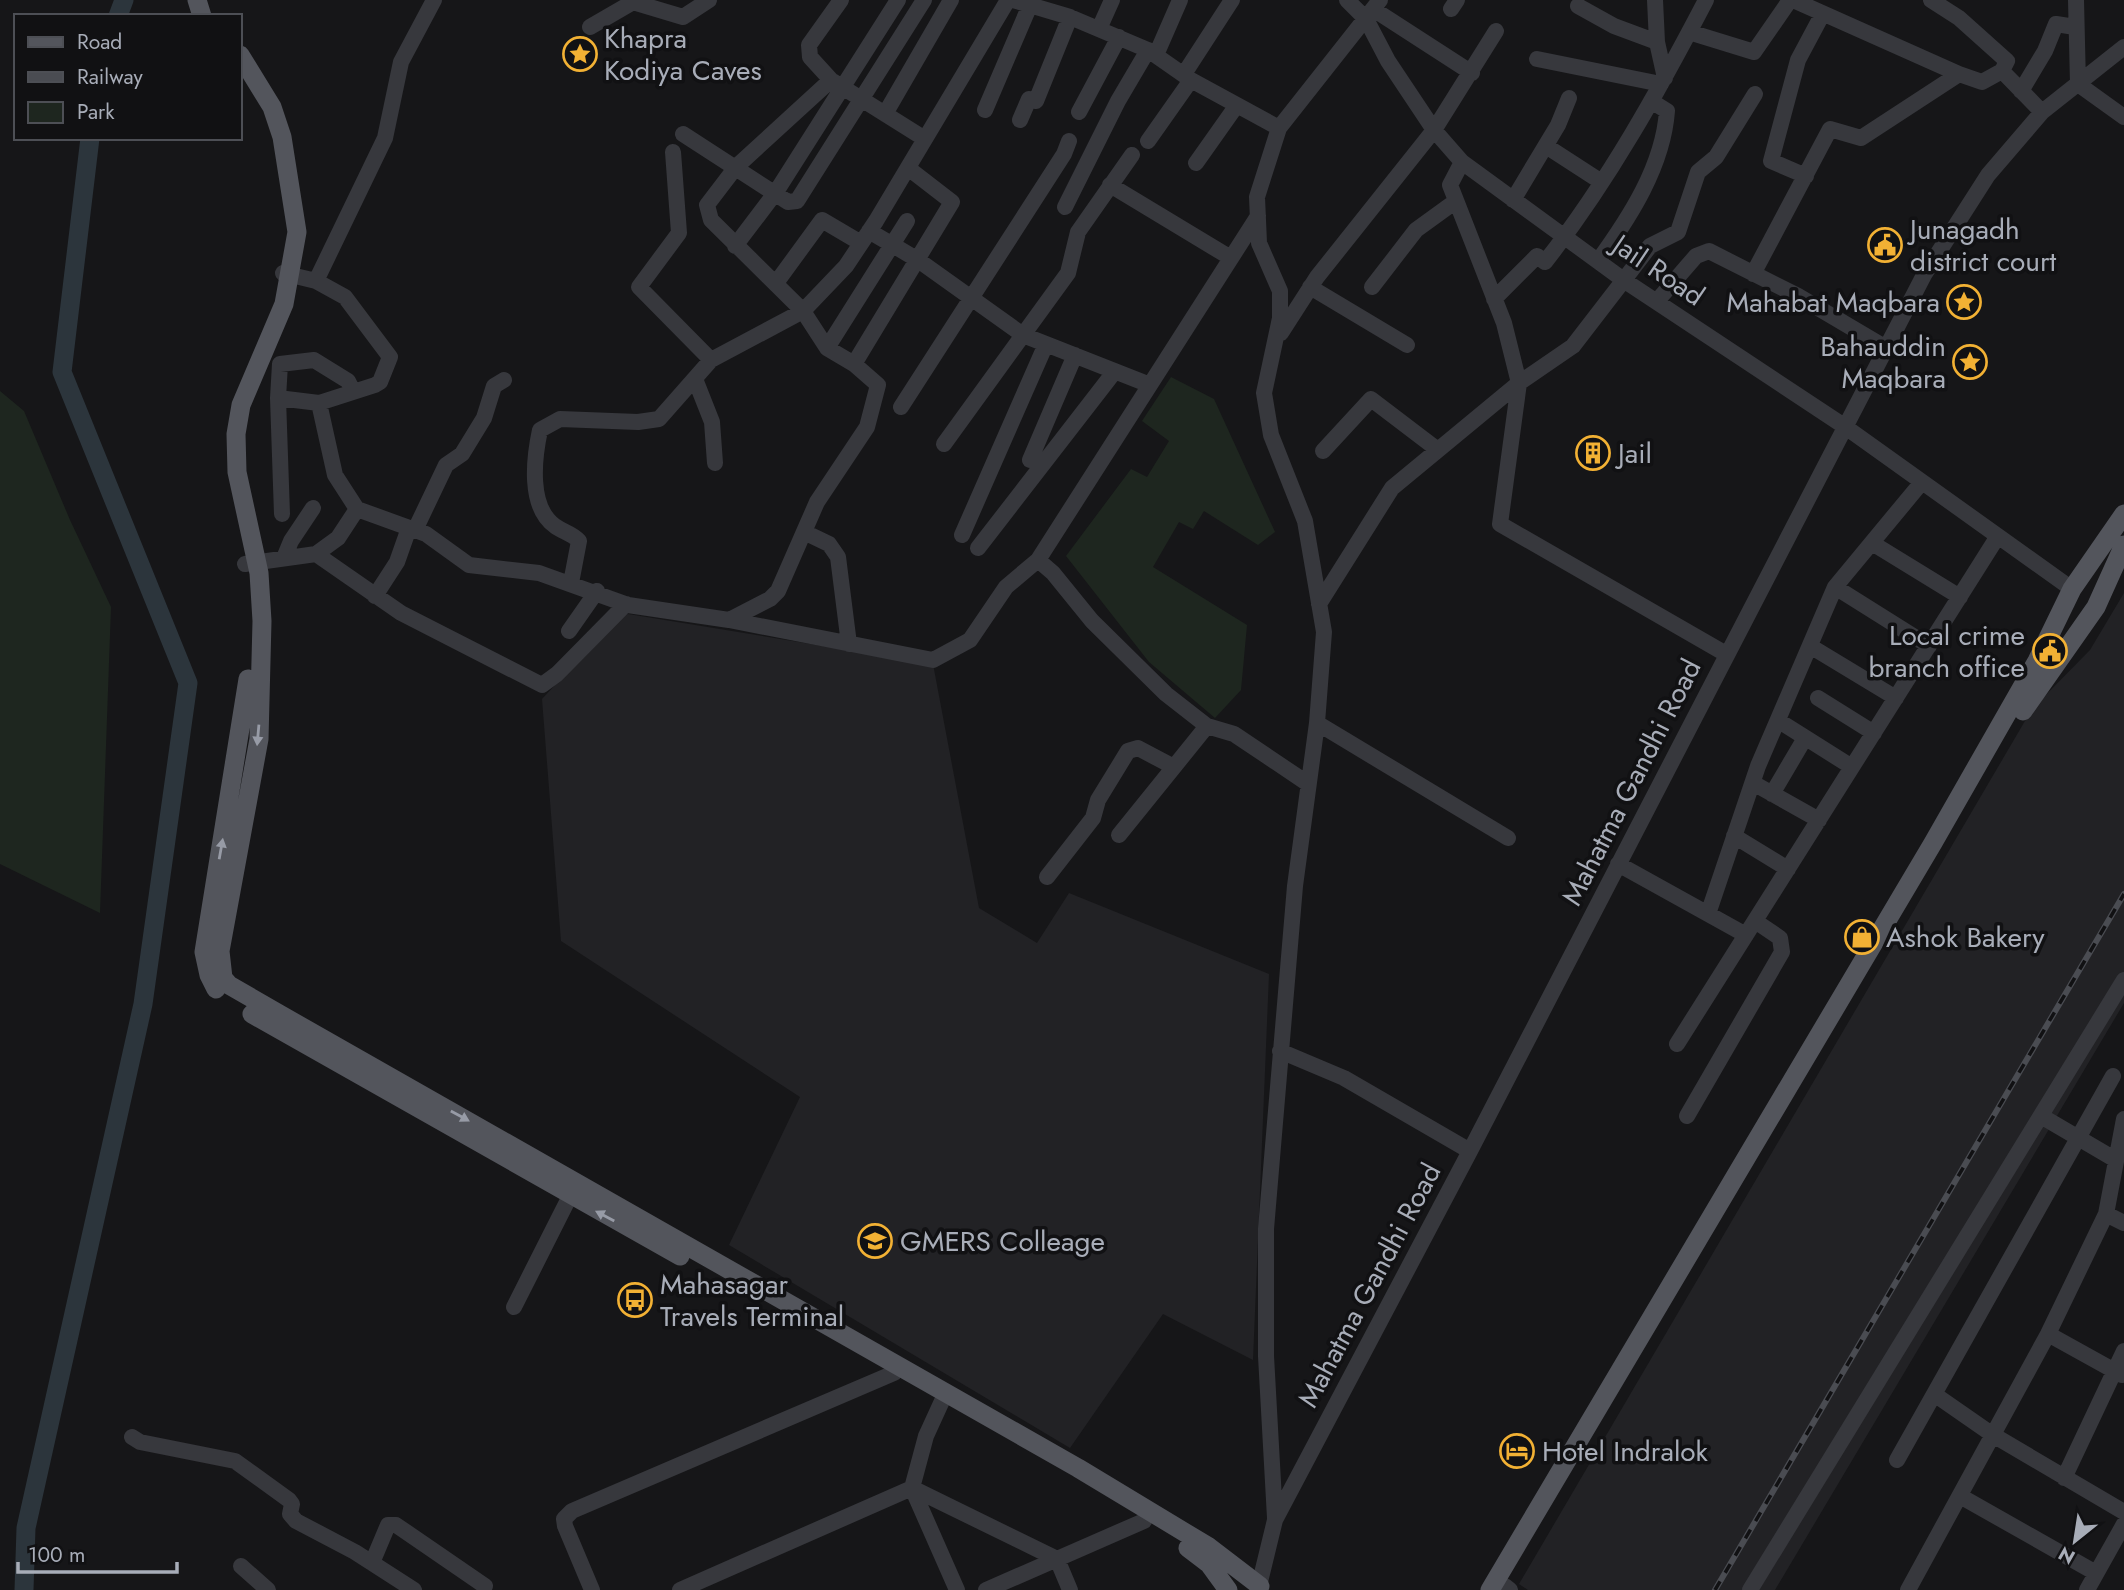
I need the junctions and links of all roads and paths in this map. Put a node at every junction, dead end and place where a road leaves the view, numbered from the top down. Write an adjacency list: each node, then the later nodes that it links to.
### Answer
1 (434, 0): 85 (street)
2 (709, 0): 17 (street)
3 (841, 0): 40 (street)
4 (898, 0): 40 (street)
5 (924, 0): 45 (street)
6 (951, 0): 51 (street)
7 (1010, 0): 18 (street); 57 (street)
8 (1112, 0): 25 (street)
9 (1180, 0): 31 (street)
10 (1232, 0): 37 (street)
11 (1347, 0): 21 (street)
12 (1656, 0): 29 (street)
13 (1706, 0): 27 (street)
14 (1791, 0): 20 (street); 27 (street)
15 (1932, 0): 34 (street)
16 (2076, 0): 24 (street)
17 (634, 1): 23 (street)
18 (1030, 5): 22 (street); 48 (street)
19 (1578, 6): 29 (street)
20 (1820, 9): 36 (street); 67 (street)
21 (1373, 10): 35 (street); 54 (street); 55 (street, Jail Road)
22 (1070, 17): 25 (street); 53 (street)
23 (590, 27)
24 (2075, 27): 41 (street); 42 (street)
25 (1099, 29): 28 (street)
26 (1496, 31): 35 (street)
27 (1689, 32): 38 (street)
28 (1119, 37): 31 (street); 49 (street)
29 (1657, 41): 38 (street)
30 (2124, 47): 41 (street, Mahatma Gandhi Road)
31 (1152, 53): 37 (street); 73 (street)
32 (242, 58): 83 (main road)
33 (1537, 59): 38 (street)
34 (2002, 71): 36 (street); 42 (street)
35 (1472, 73): 55 (street)
36 (1959, 74): 67 (street)
37 (1187, 77): 47 (street); 59 (street)
38 (1663, 81): 46 (street)
39 (242, 82): 83 (main road)
40 (837, 84): 45 (street); 65 (street); 70 (street)
41 (2078, 84): 50 (street, Mahatma Gandhi Road); 52 (street)
42 (2021, 91): 50 (street)
43 (1755, 94): 86 (street)
44 (1569, 98): 60 (street)
45 (861, 99): 51 (street); 70 (street)
46 (1651, 101): 68 (street); 82 (street)
47 (1237, 105): 54 (street); 64 (street)
48 (985, 110)
49 (1079, 112)
50 (2042, 112): 99 (street, Mahatma Gandhi Road)
51 (886, 114): 57 (street)
52 (2124, 117)
53 (1020, 120)
54 (1279, 128): 74 (street)
55 (1434, 130): 63 (street, Jail Road); 88 (street)
56 (682, 134): 65 (street)
57 (925, 139): 66 (street)
58 (1069, 141): 90 (street)
59 (1148, 141)
60 (1546, 146): 68 (street); 71 (street)
61 (673, 152): 101 (street)
62 (1132, 155): 69 (street)
63 (1462, 162): 71 (street, Jail Road); 72 (street)
64 (1196, 163)
65 (736, 167): 70 (street); 79 (street)
66 (908, 168): 76 (street); 81 (street)
67 (1806, 176): 84 (street)
68 (1600, 181): 77 (street)
69 (1110, 185): 80 (street); 94 (street)
70 (776, 192): 79 (street)
71 (1513, 200): 77 (street, Jail Road)
72 (1456, 201): 89 (street); 91 (street)
73 (1065, 206)
74 (1258, 216): 80 (street); 96 (street)
75 (907, 221): 78 (street)
76 (865, 237): 78 (street); 87 (street); 93 (street)
77 (1565, 237): 82 (street, Jail Road); 91 (street)
78 (891, 244): 81 (street); 98 (street)
79 (735, 246): 87 (street)
80 (1231, 258): 107 (street)
81 (918, 260): 90 (street); 102 (street)
82 (1598, 261): 86 (street, Jail Road)
83 (287, 274): 85 (street); 134 (main road)
84 (1753, 274): 92 (street); 99 (street)
85 (316, 281): 108 (street)
86 (1625, 281): 92 (street, Jail Road); 106 (street)
87 (776, 283): 93 (street)
88 (1310, 287): 96 (street); 97 (street)
89 (1372, 287)
90 (973, 299): 94 (street); 111 (street)
91 (1494, 299): 106 (street)
92 (1657, 301): 112 (street, Jail Road)
93 (803, 311): 98 (street); 101 (street)
94 (1023, 335): 95 (street); 113 (street)
95 (1046, 344): 100 (street); 125 (street)
96 (1274, 344): 143 (street)
97 (1407, 345)
98 (827, 348): 102 (street)
99 (1886, 348): 112 (street, Mahatma Gandhi Road)
100 (1075, 355): 103 (street); 116 (street)
101 (711, 360): 104 (street)
102 (854, 365): 124 (street)
103 (1115, 371): 107 (street); 129 (street)
104 (695, 379): 117 (street); 136 (street)
105 (504, 380): 123 (street)
106 (1519, 383): 114 (street); 151 (street)
107 (1150, 385): 133 (street)
108 (353, 391): 109 (street); 110 (street)
109 (278, 398): 110 (street); 121 (street)
110 (319, 404): 120 (street)
111 (901, 407)
112 (1844, 426): 118 (street, Jail Road); 151 (street, Mahatma Gandhi Road)
113 (944, 444)
114 (1438, 450): 115 (street); 143 (street)
115 (1323, 451)
116 (1030, 460)
117 (715, 463)
118 (1923, 482): 126 (street, Jail Road); 127 (street)
119 (313, 508): 132 (street)
120 (357, 509): 123 (street); 131 (street)
121 (282, 514)
122 (2124, 514): 130 (main road)
123 (412, 529): 136 (street); 140 (street)
124 (804, 532): 145 (street); 148 (street)
125 (962, 535)
126 (1998, 536): 138 (street, Jail Road); 141 (street)
127 (1872, 543): 137 (street); 141 (street)
128 (2124, 545): 135 (main road)
129 (978, 548)
130 (2098, 553): 135 (main road); 138 (main road)
131 (316, 554): 132 (street); 140 (street)
132 (284, 558): 134 (street)
133 (1038, 560): 148 (street); 156 (street)
134 (251, 564): 184 (main road, one-way to 134); 209 (main road, one-way to 209)
135 (2115, 564): 146 (main road)
136 (571, 583): 139 (street)
137 (1835, 587): 149 (street); 150 (street)
138 (2072, 589): 144 (main road)
139 (597, 591): 142 (street); 147 (street)
140 (374, 596): 142 (street)
141 (1960, 597): 150 (street)
142 (626, 604): 145 (street)
143 (1319, 604): 155 (street)
144 (2060, 612): 146 (main road); 210 (main road)
145 (729, 620): 148 (street)
146 (2082, 625): 210 (main road)
147 (569, 631)
148 (849, 644)
149 (1810, 646): 153 (street); 154 (street)
150 (1929, 646): 153 (street)
151 (1726, 654): 168 (street, Mahatma Gandhi Road)
152 (1818, 698): 157 (street)
153 (1896, 698): 157 (street)
154 (1779, 721): 158 (street); 162 (street)
155 (1317, 723): 161 (street); 167 (street)
156 (1207, 726): 159 (street); 161 (street)
157 (1874, 733): 160 (street)
158 (1805, 738): 160 (street); 163 (street)
159 (1174, 767): 165 (street); 170 (street)
160 (1852, 767): 164 (street)
161 (1307, 783): 175 (street)
162 (1753, 783): 163 (street); 166 (street)
163 (1772, 794): 164 (street)
164 (1819, 820): 169 (street)
165 (1119, 835)
166 (1734, 836): 169 (street); 171 (street)
167 (1508, 838)
168 (1618, 863): 171 (street); 182 (street, Mahatma Gandhi Road)
169 (1788, 869): 172 (street)
170 (1047, 877)
171 (1708, 914): 172 (street)
172 (1751, 928): 174 (street); 177 (street)
173 (2124, 980): 178 (street)
174 (1677, 1044)
175 (1280, 1051): 182 (street); 201 (street)
176 (2113, 1076): 180 (street)
177 (1687, 1116)
178 (2041, 1116): 180 (street); 219 (street)
179 (2124, 1119): 181 (street)
180 (2077, 1137): 183 (street); 192 (street)
181 (2122, 1144): 183 (street)
182 (1470, 1152): 201 (street, Mahatma Gandhi Road)
183 (2116, 1160): 185 (street)
184 (570, 1196): 187 (street); 190 (main road, one-way to 184)
185 (2106, 1214): 186 (street); 188 (street)
186 (2124, 1223)
187 (514, 1307)
188 (2048, 1334): 191 (street); 194 (street)
189 (2124, 1351): 191 (street)
190 (894, 1373): 193 (main road); 213 (street)
191 (2119, 1373): 197 (street)
192 (1934, 1394): 194 (street); 196 (street)
193 (942, 1401): 198 (street); 202 (main road)
194 (1993, 1435): 197 (street); 199 (street)
195 (132, 1437): 205 (street)
196 (1897, 1460)
197 (2064, 1478): 200 (street)
198 (912, 1488): 204 (street); 214 (street); 215 (street)
199 (1959, 1496): 207 (street); 220 (street)
200 (2124, 1512)
201 (1275, 1520): 209 (street, Mahatma Gandhi Road)
202 (1144, 1521): 204 (street); 218 (main road)
203 (2124, 1524): 207 (street)
204 (1057, 1559): 216 (street); 217 (street)
205 (372, 1563): 208 (street); 212 (street)
206 (241, 1566): 211 (street)
207 (2096, 1573): 221 (street)
208 (485, 1586)
209 (1259, 1588)
210 (1502, 1589)
211 (268, 1590)
212 (414, 1590)
213 (592, 1590)
214 (680, 1590)
215 (957, 1590)
216 (986, 1590)
217 (1070, 1590)
218 (1228, 1590)
219 (1750, 1590)
220 (1908, 1590)
221 (2087, 1590)

